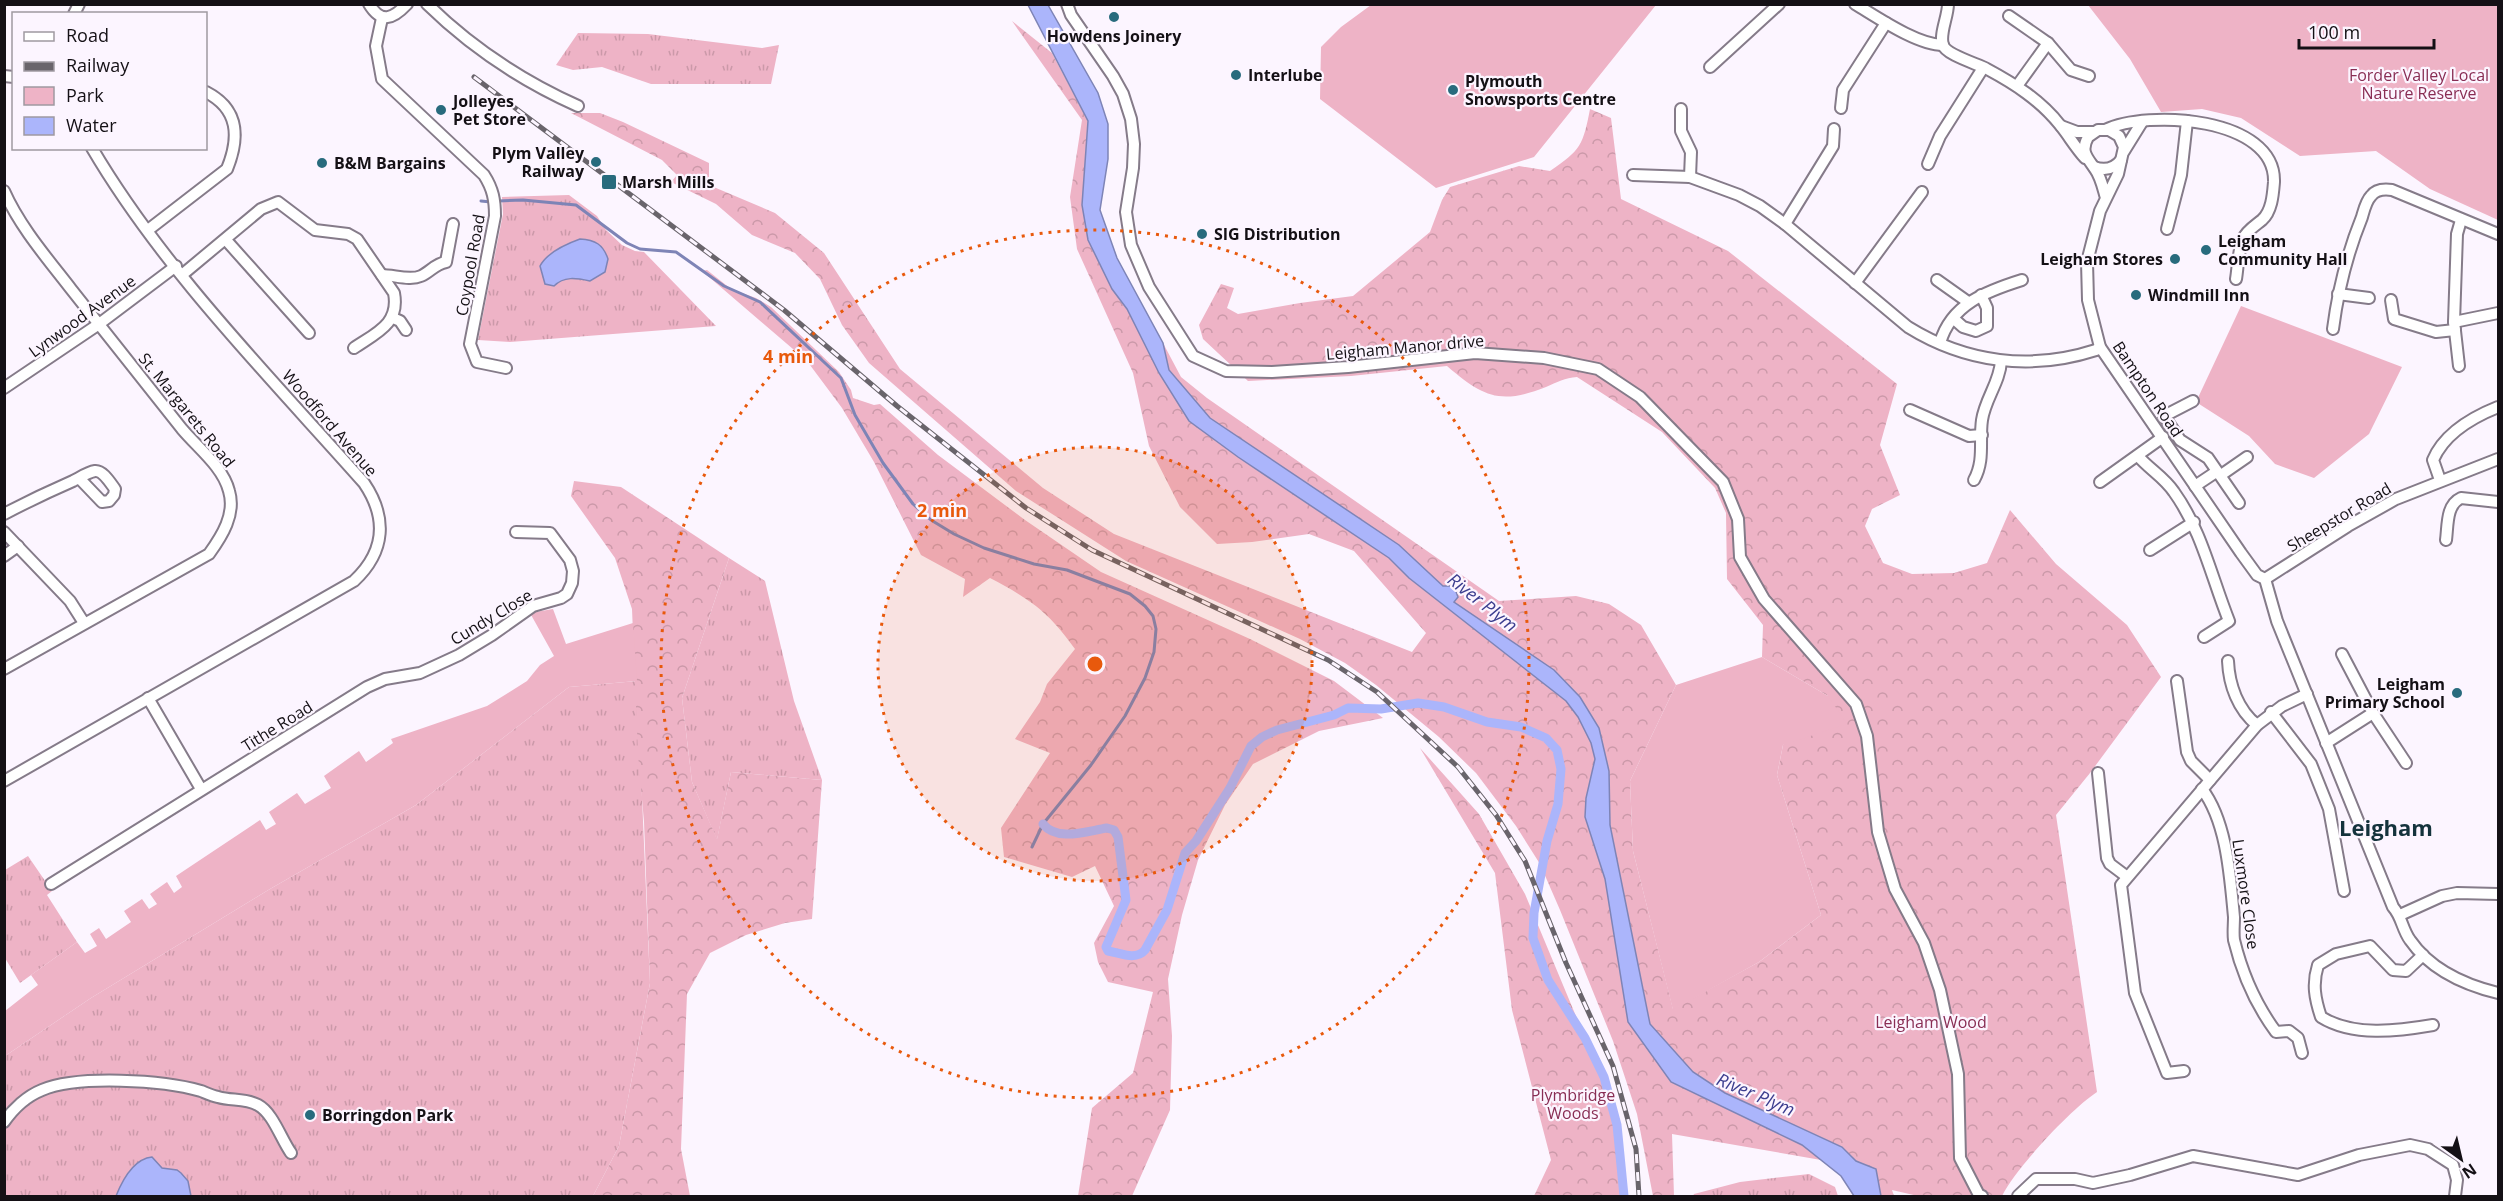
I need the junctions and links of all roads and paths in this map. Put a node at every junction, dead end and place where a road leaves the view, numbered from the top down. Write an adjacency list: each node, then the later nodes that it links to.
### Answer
1 (369, 4): 9 (street)
2 (407, 4): 9 (street)
3 (427, 4): 18 (street)
4 (1067, 4): 127 (street, Leigham Manor drive)
5 (1779, 4): 13 (street)
6 (1855, 4): 10 (street)
7 (1948, 4): 12 (street)
8 (2009, 16): 11 (street)
9 (382, 18): 67 (street, Coypool Road)
10 (1886, 23): 12 (street); 19 (street)
11 (2048, 44): 15 (street); 16 (street)
12 (1943, 45): 14 (street)
13 (1710, 68)
14 (1983, 68): 16 (street); 29 (street)
15 (2089, 76)
16 (2018, 86): 23 (street)
17 (207, 93): 40 (street)
18 (579, 106)
19 (1840, 108)
20 (1682, 109): 32 (street)
21 (2142, 122): 22 (street); 25 (street); 27 (street, Bampton Road)
22 (2187, 122): 39 (street); 45 (street)
23 (2061, 126): 25 (street); 28 (street)
24 (1834, 129): 38 (street)
25 (2100, 131): 27 (street); 28 (street)
26 (93, 150): 40 (street, Woodford Avenue)
27 (2122, 155): 30 (street); 35 (street, Bampton Road)
28 (2086, 158): 30 (street)
29 (1928, 164)
30 (2094, 167): 35 (street)
31 (1633, 175): 32 (street)
32 (1690, 177): 38 (street)
33 (4, 191): 57 (street, St. Margarets Road)
34 (1922, 192): 48 (street)
35 (2106, 198): 63 (street, Bampton Road)
36 (2461, 220): 41 (street); 49 (street); 58 (street)
37 (453, 224): 44 (street)
38 (1785, 224): 48 (street)
39 (2167, 229)
40 (148, 230): 43 (street, Woodford Avenue)
41 (2499, 234)
42 (226, 240): 43 (street, Lynwood Avenue); 44 (street, Lynwood Avenue); 61 (street)
43 (180, 270): 57 (street, Lynwood Avenue); 104 (street, Woodford Avenue)
44 (382, 275): 55 (street)
45 (2236, 279)
46 (1937, 280): 53 (street)
47 (2022, 280): 50 (street)
48 (1856, 283): 62 (street)
49 (2338, 294): 51 (street); 59 (street)
50 (1981, 295): 53 (street); 56 (street)
51 (2369, 298)
52 (2391, 300): 58 (street)
53 (1968, 302): 56 (street)
54 (2499, 313): 58 (street)
55 (393, 318): 60 (street); 64 (street)
56 (1953, 319): 62 (street)
57 (99, 324): 68 (street, Lynwood Avenue); 96 (street, St. Margarets Road)
58 (2454, 326): 66 (street)
59 (2333, 329)
60 (406, 330)
61 (309, 333)
62 (1940, 343): 65 (street)
63 (2100, 347): 65 (street); 73 (street, Bampton Road)
64 (354, 348)
65 (2001, 361): 72 (street)
66 (2459, 366)
67 (506, 368)
68 (4, 388)
69 (2193, 400): 77 (street, Bampton Road)
70 (2499, 407): 80 (street)
71 (1910, 410): 72 (street)
72 (1982, 435): 79 (street)
73 (2163, 437): 74 (street); 82 (street, Bampton Road)
74 (2138, 456): 81 (street); 86 (street)
75 (2247, 457): 77 (street)
76 (2498, 461): 80 (street, Sheepstor Road)
77 (2218, 473): 82 (street); 84 (street, Bampton Road)
78 (79, 478): 85 (street)
79 (1974, 480)
80 (2440, 480): 95 (street, Sheepstor Road)
81 (2100, 482)
82 (2195, 486): 95 (street, Bampton Road)
83 (2499, 502): 91 (street)
84 (2240, 503)
85 (4, 514)
86 (2194, 522): 93 (street); 97 (street)
87 (516, 531): 90 (street)
88 (4, 532): 92 (street)
89 (566, 532): 90 (street)
90 (556, 540): 102 (street, Cundy Close)
91 (2446, 540)
92 (18, 546): 94 (street); 96 (street)
93 (2150, 550)
94 (4, 556)
95 (2265, 579): 103 (street)
96 (84, 623): 100 (street, St. Margarets Road)
97 (2204, 637)
98 (2342, 654): 106 (street)
99 (2228, 661): 107 (street)
100 (4, 669)
101 (2177, 681): 111 (street)
102 (367, 687): 113 (street, Tithe Road)
103 (2307, 694): 105 (street); 108 (street)
104 (148, 698): 112 (street, Woodford Avenue); 113 (street)
105 (2271, 712): 107 (street); 117 (street)
106 (2373, 713): 108 (street); 109 (street)
107 (2257, 725): 111 (street)
108 (2326, 742): 119 (street)
109 (2406, 763)
110 (2098, 773): 115 (street)
111 (2210, 780): 114 (street)
112 (4, 781)
113 (201, 789): 116 (street, Tithe Road)
114 (2202, 789): 115 (street); 123 (street, Luxmore Close)
115 (2126, 876): 124 (street)
116 (51, 884)
117 (2344, 891)
118 (2499, 894): 119 (street)
119 (2400, 915): 120 (street)
120 (2423, 956): 121 (street); 122 (street)
121 (2499, 993)
122 (2433, 1025)
123 (2302, 1053)
124 (2184, 1071)
125 (4, 1122): 126 (street)
126 (291, 1153)
127 (1982, 1197)
128 (2018, 1197): 129 (street)
129 (2455, 1197)

